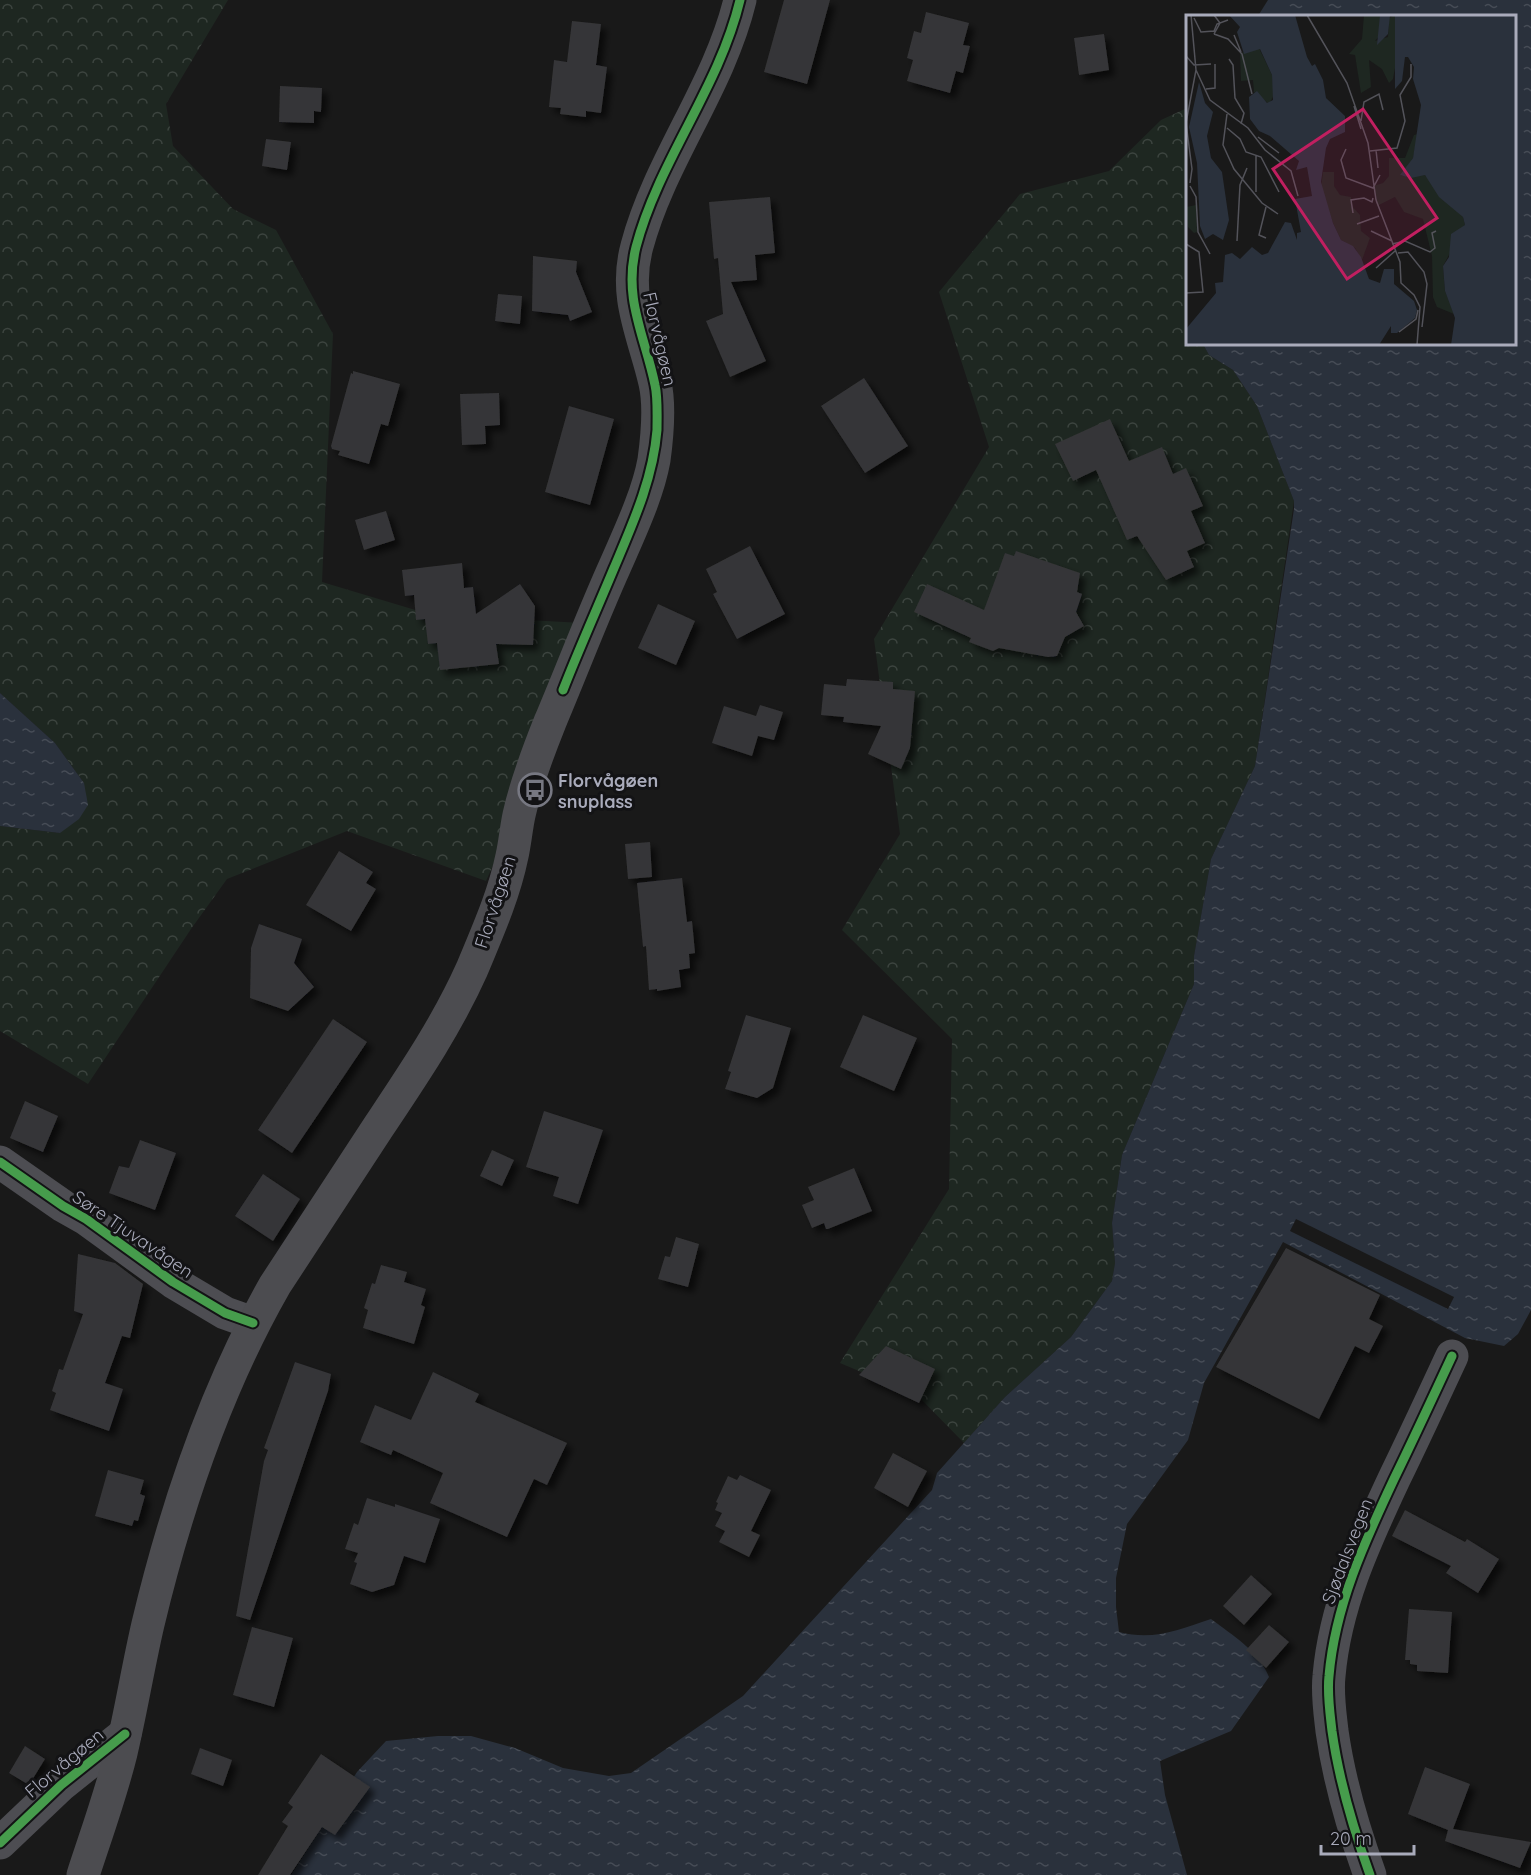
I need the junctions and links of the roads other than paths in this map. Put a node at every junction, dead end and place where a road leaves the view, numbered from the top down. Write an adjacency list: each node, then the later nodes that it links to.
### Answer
1 (740, 0): 3 (main road, Florvågøen)
2 (0, 1162): 3 (street, Søre Tjuvavågen)
3 (253, 1323): 5 (main road, Florvågøen)
4 (1452, 1356): 8 (street, Sjødalsvegen)
5 (125, 1734): 6 (street, Florvågøen); 7 (main road, Florvågøen)
6 (0, 1843)
7 (83, 1875)
8 (1370, 1875)

